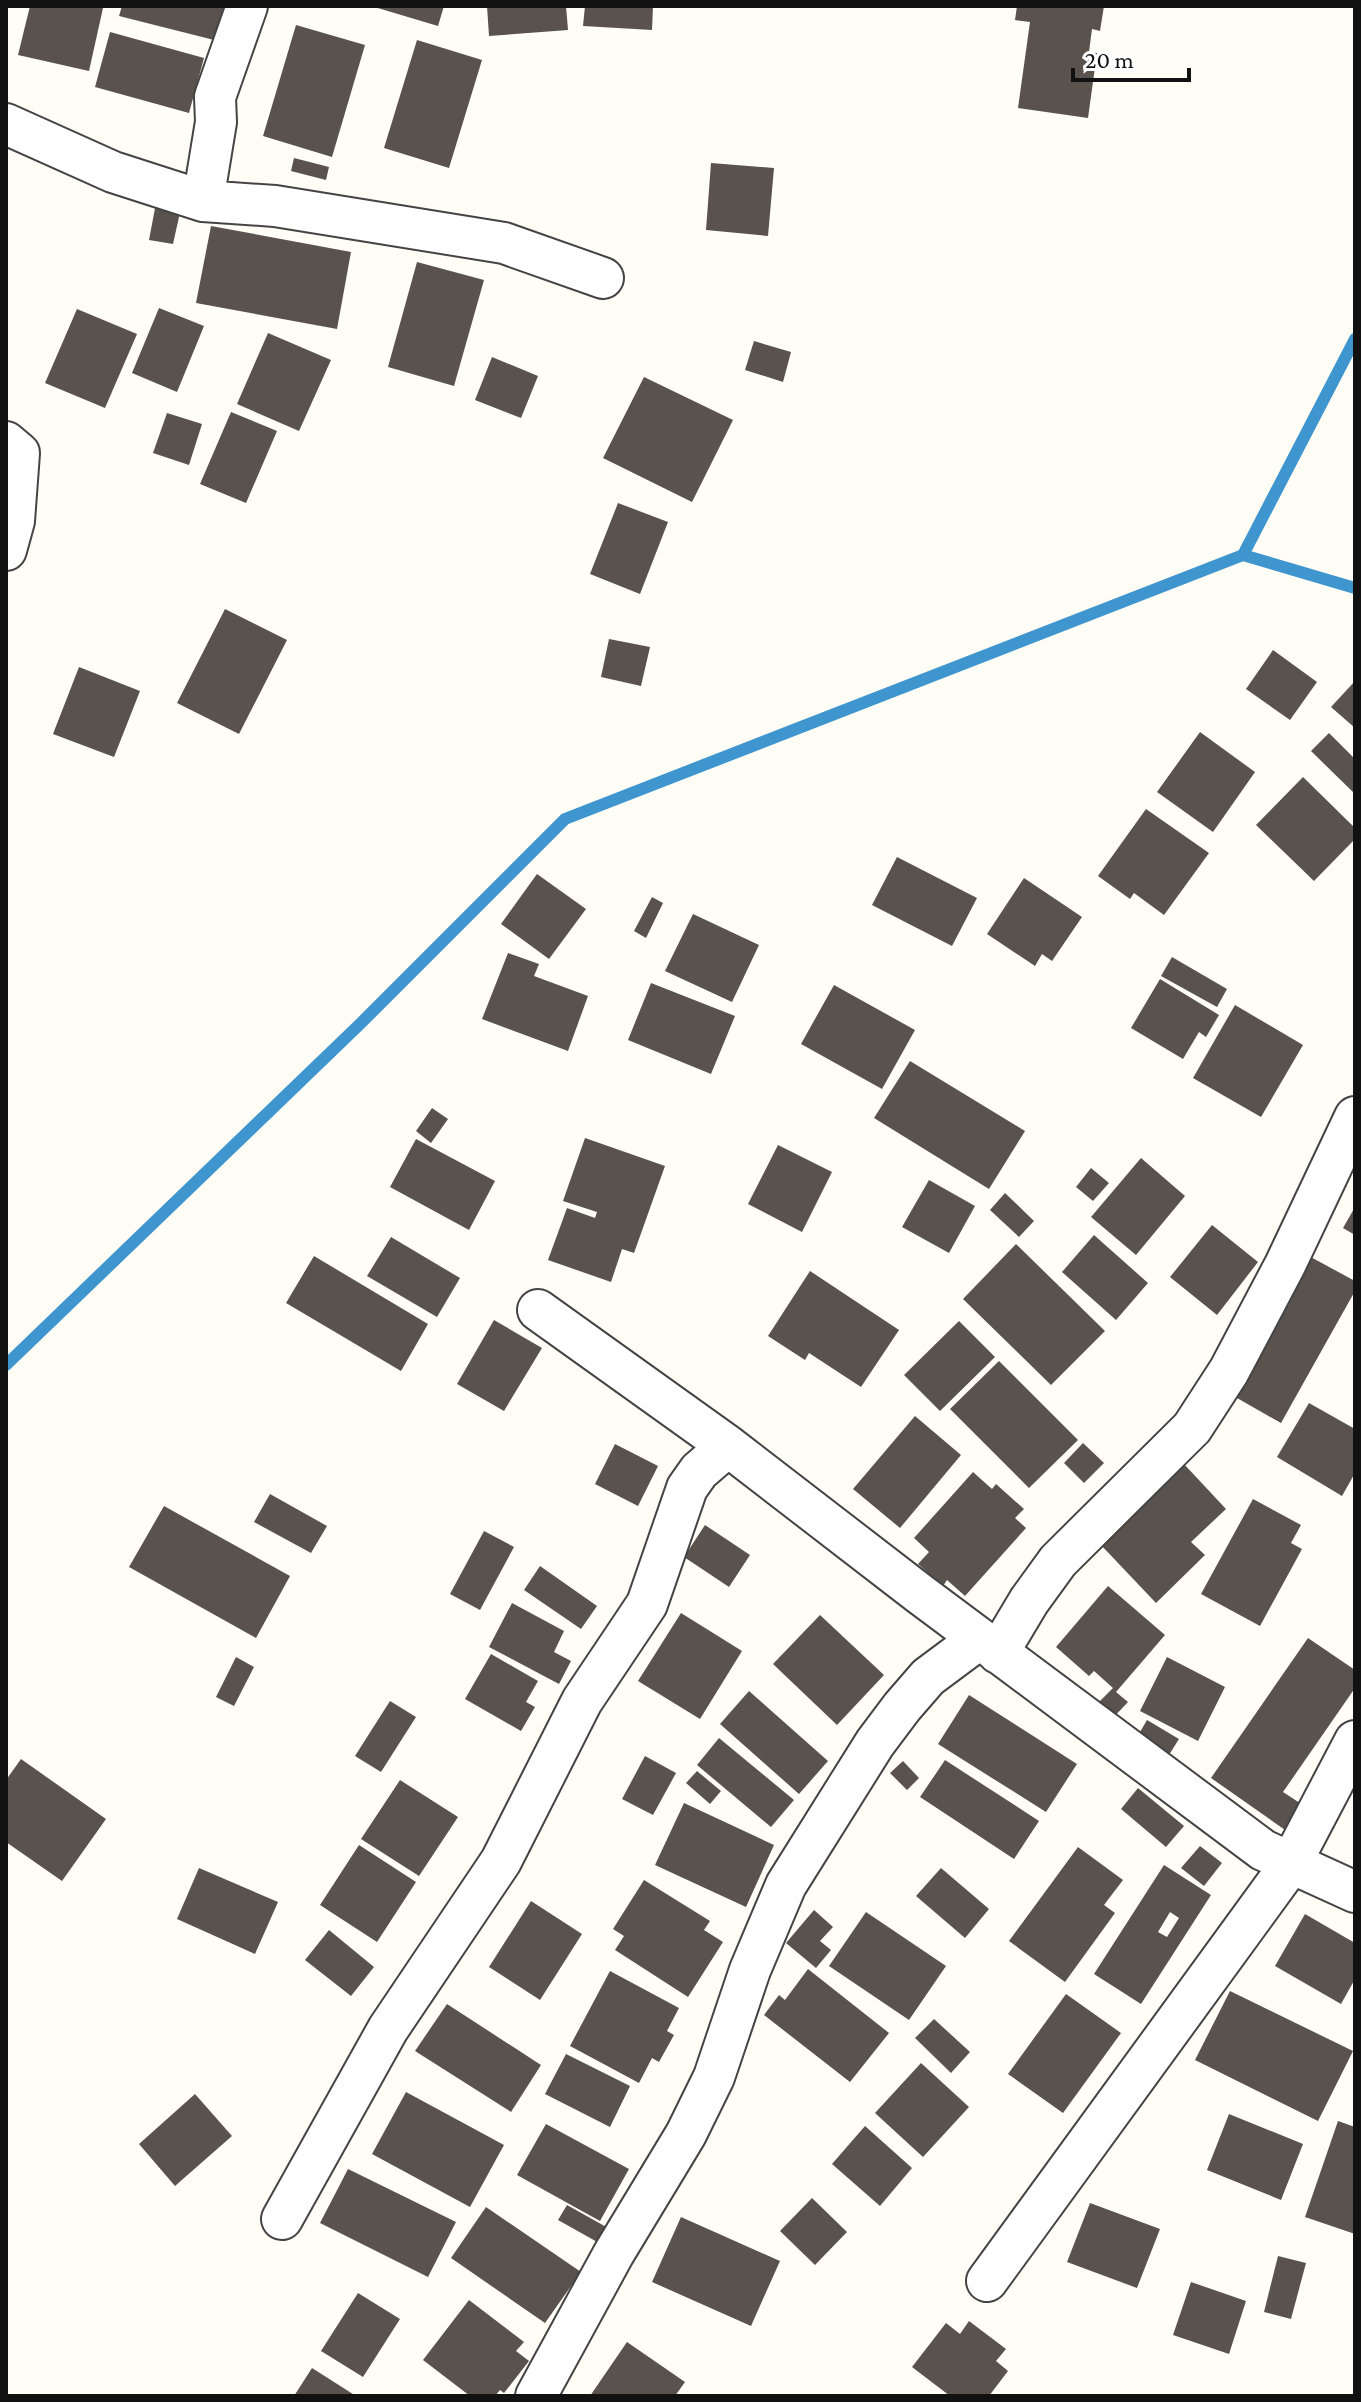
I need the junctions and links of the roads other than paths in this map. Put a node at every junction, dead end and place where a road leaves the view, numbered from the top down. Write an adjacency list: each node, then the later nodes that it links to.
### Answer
1 (247, 6): 3 (street)
2 (6, 124): 3 (street)
3 (203, 201): 4 (street)
4 (603, 278)
5 (6, 442): 6 (street)
6 (6, 550)
7 (1355, 1117): 10 (street)
8 (538, 1310): 9 (street)
9 (728, 1446): 10 (street); 14 (street)
10 (989, 1646): 12 (street); 16 (street)
11 (1355, 1741): 12 (street)
12 (1290, 1865): 13 (street); 15 (street)
13 (1355, 1892)
14 (282, 2219)
15 (987, 2281)
16 (536, 2396)

